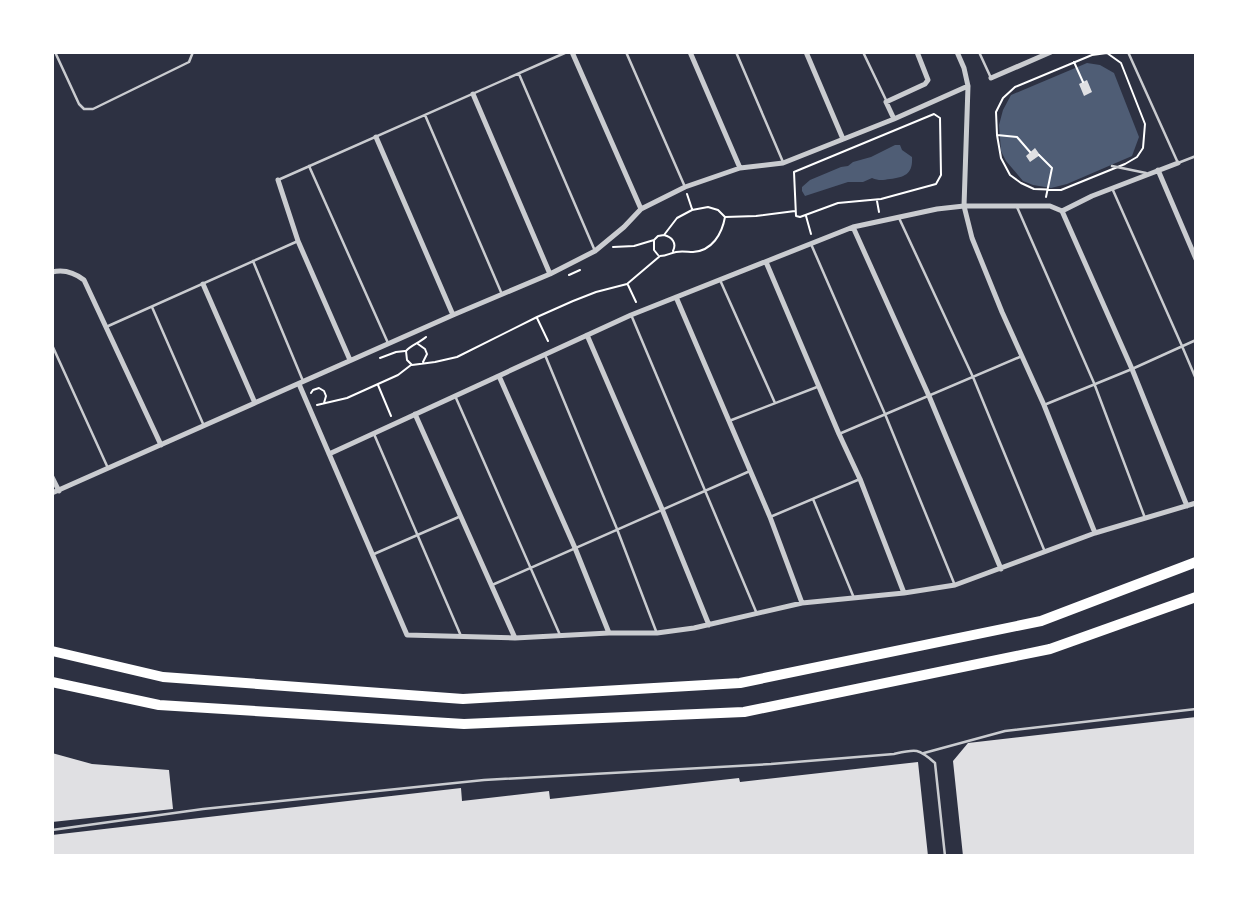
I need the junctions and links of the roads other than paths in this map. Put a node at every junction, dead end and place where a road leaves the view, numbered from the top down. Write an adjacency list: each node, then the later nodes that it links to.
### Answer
1 (55, 52): 2 (lane)
2 (193, 52)
3 (569, 52): 14 (lane); 36 (street)
4 (626, 52): 32 (lane)
5 (690, 52): 28 (street)
6 (736, 52): 24 (lane)
7 (806, 52): 22 (street)
8 (863, 52): 18 (lane)
9 (917, 52): 18 (street)
10 (957, 52): 16 (street)
11 (979, 52): 15 (lane)
12 (1051, 52): 15 (street)
13 (1128, 52): 25 (lane)
14 (519, 74): 17 (lane); 42 (lane)
15 (991, 78)
16 (968, 86): 20 (street); 34 (street)
17 (473, 94): 19 (lane); 47 (street)
18 (886, 102): 20 (street)
19 (425, 115): 21 (lane); 50 (lane)
20 (894, 118): 22 (street)
21 (376, 137): 26 (lane); 53 (street)
22 (842, 139): 24 (street)
23 (1195, 156): 25 (lane)
24 (783, 163): 28 (street)
25 (1178, 163): 29 (street)
26 (310, 166): 31 (lane); 58 (lane)
27 (1112, 166): 30 (lane)
28 (740, 169): 32 (street)
29 (1158, 170): 30 (street); 43 (street)
30 (1150, 173): 33 (street)
31 (278, 180): 40 (street)
32 (685, 187): 36 (street)
33 (1112, 188): 37 (street); 60 (lane)
34 (964, 206): 35 (street); 38 (street); 62 (street)
35 (1017, 207): 37 (street); 69 (lane)
36 (641, 209): 42 (street)
37 (1062, 211): 64 (street)
38 (900, 218): 39 (street); 66 (lane)
39 (853, 228): 41 (street); 72 (street)
40 (298, 241): 44 (lane); 63 (street)
41 (812, 244): 45 (street); 77 (lane)
42 (596, 251): 47 (street)
43 (1195, 259)
44 (253, 261): 49 (lane); 68 (lane)
45 (766, 262): 48 (street); 70 (street)
46 (52, 272): 55 (street)
47 (550, 274): 50 (street)
48 (720, 280): 51 (street); 74 (lane)
49 (203, 284): 52 (lane); 73 (street)
50 (502, 295): 53 (street)
51 (676, 297): 54 (street); 78 (street)
52 (152, 307): 55 (lane); 79 (lane)
53 (453, 315): 58 (street)
54 (631, 315): 56 (street); 88 (lane)
55 (106, 327): 82 (street)
56 (587, 335): 61 (street); 93 (street)
57 (1195, 340): 60 (lane)
58 (388, 344): 63 (street)
59 (52, 345): 84 (lane)
60 (1182, 346): 64 (lane); 67 (lane)
61 (545, 355): 65 (street); 97 (lane)
62 (1022, 356): 66 (lane); 75 (street)
63 (350, 360): 68 (street)
64 (1132, 369): 69 (lane); 92 (street)
65 (499, 376): 71 (street); 100 (street)
66 (973, 377): 72 (lane); 101 (lane)
67 (1195, 379)
68 (301, 382): 73 (street); 83 (street)
69 (1094, 383): 75 (lane); 96 (lane)
70 (819, 386): 74 (lane); 81 (street)
71 (456, 396): 76 (street); 104 (lane)
72 (929, 396): 77 (lane); 105 (street)
73 (255, 403): 79 (street)
74 (775, 403): 78 (lane)
75 (1044, 405): 98 (street)
76 (415, 414): 80 (street); 94 (street)
77 (885, 414): 81 (lane); 107 (lane)
78 (729, 421): 85 (street)
79 (204, 426): 82 (street)
80 (374, 433): 83 (street); 99 (lane)
81 (839, 434): 87 (street)
82 (161, 445): 84 (street)
83 (329, 454): 102 (street)
84 (108, 469): 89 (street)
85 (750, 471): 88 (lane); 95 (street)
86 (52, 477): 89 (street)
87 (860, 478): 90 (lane); 108 (street)
88 (705, 491): 93 (lane); 112 (lane)
89 (56, 492)
90 (813, 499): 95 (lane); 110 (lane)
91 (1195, 503): 92 (street)
92 (1187, 506): 96 (street)
93 (662, 509): 97 (lane); 113 (street)
94 (461, 516): 99 (lane); 106 (street)
95 (770, 517): 111 (street)
96 (1145, 518): 98 (street)
97 (617, 529): 100 (lane); 115 (lane)
98 (1095, 533): 101 (street)
99 (417, 535): 102 (lane); 117 (lane)
100 (575, 548): 104 (lane); 114 (street)
101 (1045, 552): 105 (street)
102 (373, 555): 117 (street)
103 (1195, 562): 119 (highway)
104 (531, 568): 106 (lane); 116 (lane)
105 (1001, 569): 107 (street)
106 (492, 585): 118 (street)
107 (955, 586): 108 (street)
108 (904, 593): 110 (street)
109 (1195, 597): 120 (highway)
110 (854, 598): 111 (street)
111 (802, 603): 112 (street)
112 (757, 614): 113 (street)
113 (709, 625): 115 (street)
114 (609, 633): 115 (street); 116 (street)
115 (657, 633)
116 (560, 635): 118 (street)
117 (461, 636): 118 (street)
118 (515, 638)
119 (52, 651)
120 (52, 682)
121 (1195, 709): 122 (lane)
122 (924, 753): 123 (lane); 124 (lane)
123 (52, 830)
124 (945, 856)

